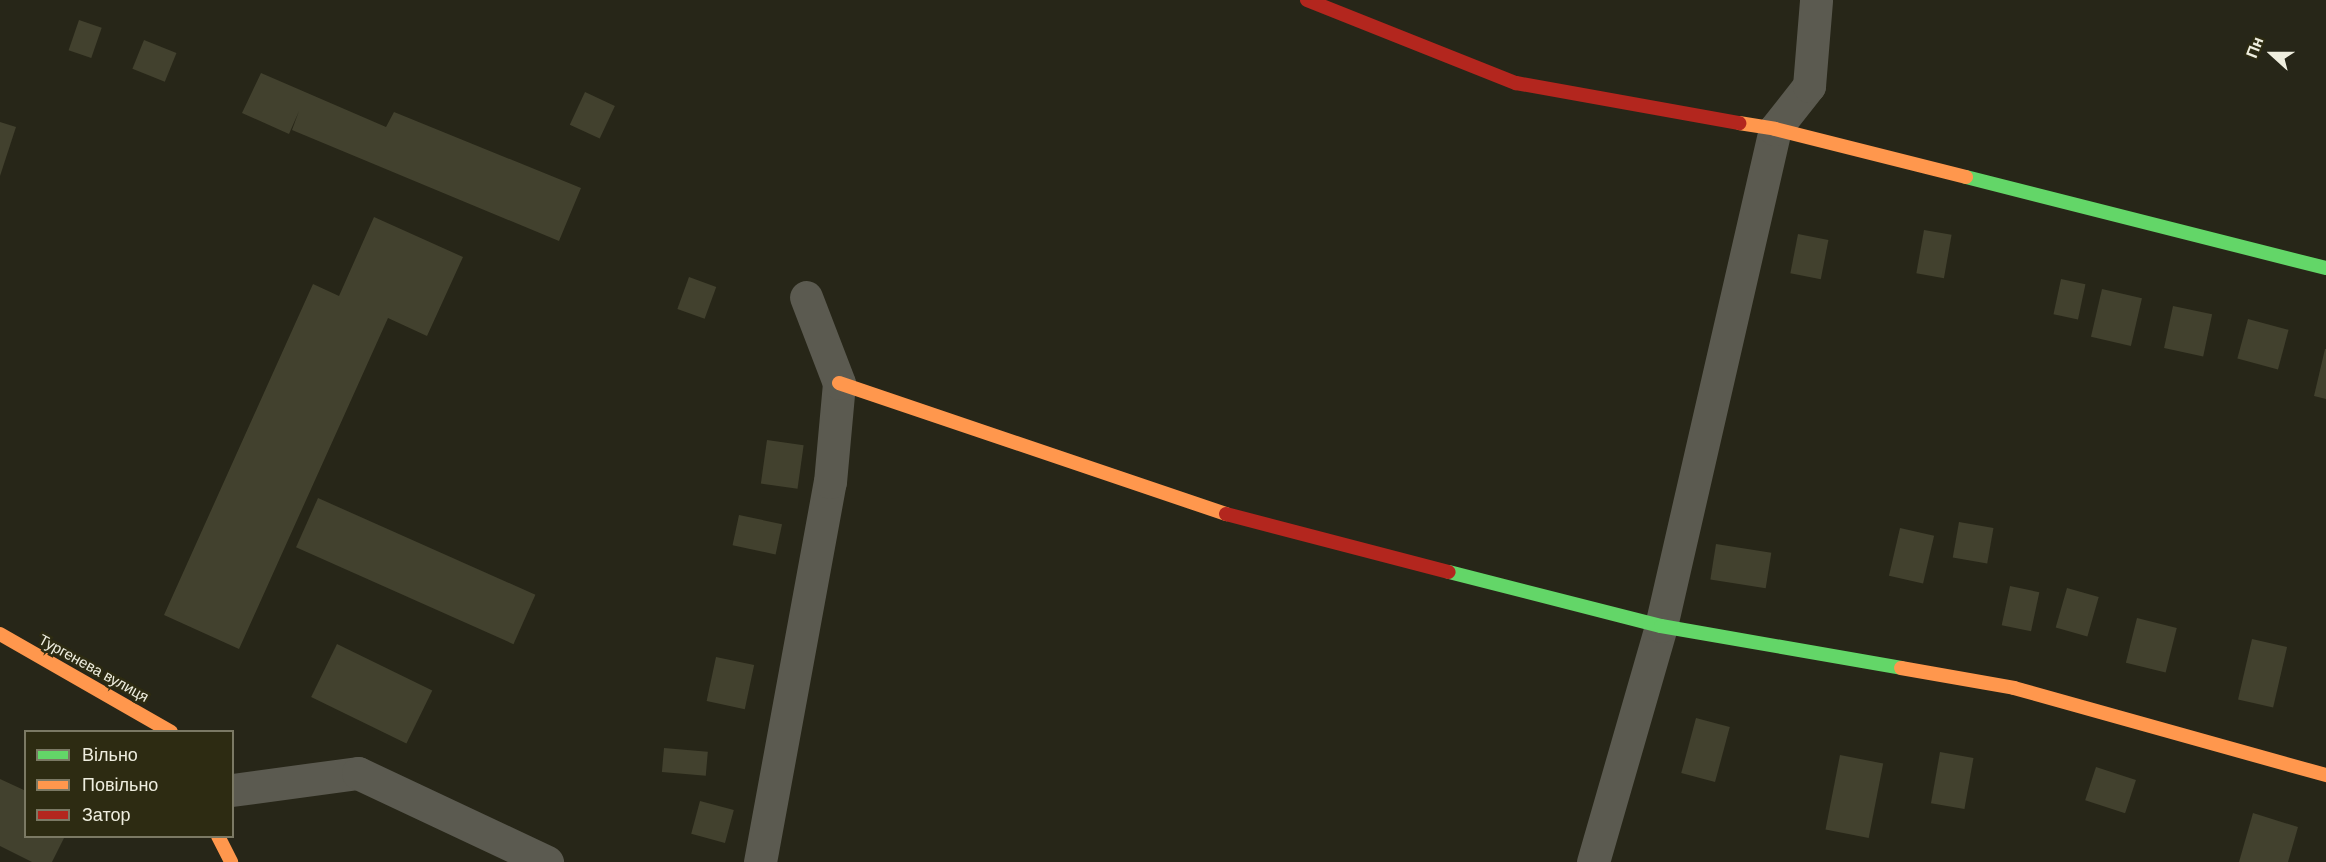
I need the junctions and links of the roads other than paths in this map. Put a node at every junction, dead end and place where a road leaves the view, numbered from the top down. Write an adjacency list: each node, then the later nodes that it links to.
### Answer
1 (1307, 0): 3 (street)
2 (1816, 0): 3 (street)
3 (1775, 129): 4 (street); 7 (street)
4 (2326, 268)
5 (806, 297): 6 (street)
6 (839, 383): 7 (street); 15 (street)
7 (1661, 626): 10 (street); 16 (street)
8 (0, 634): 9 (street, Тургенева вулиця)
9 (168, 730)
10 (2326, 775)
11 (234, 789): 14 (street)
12 (219, 838): 13 (street)
13 (231, 862)
14 (547, 862)
15 (760, 862)
16 (1593, 862)

